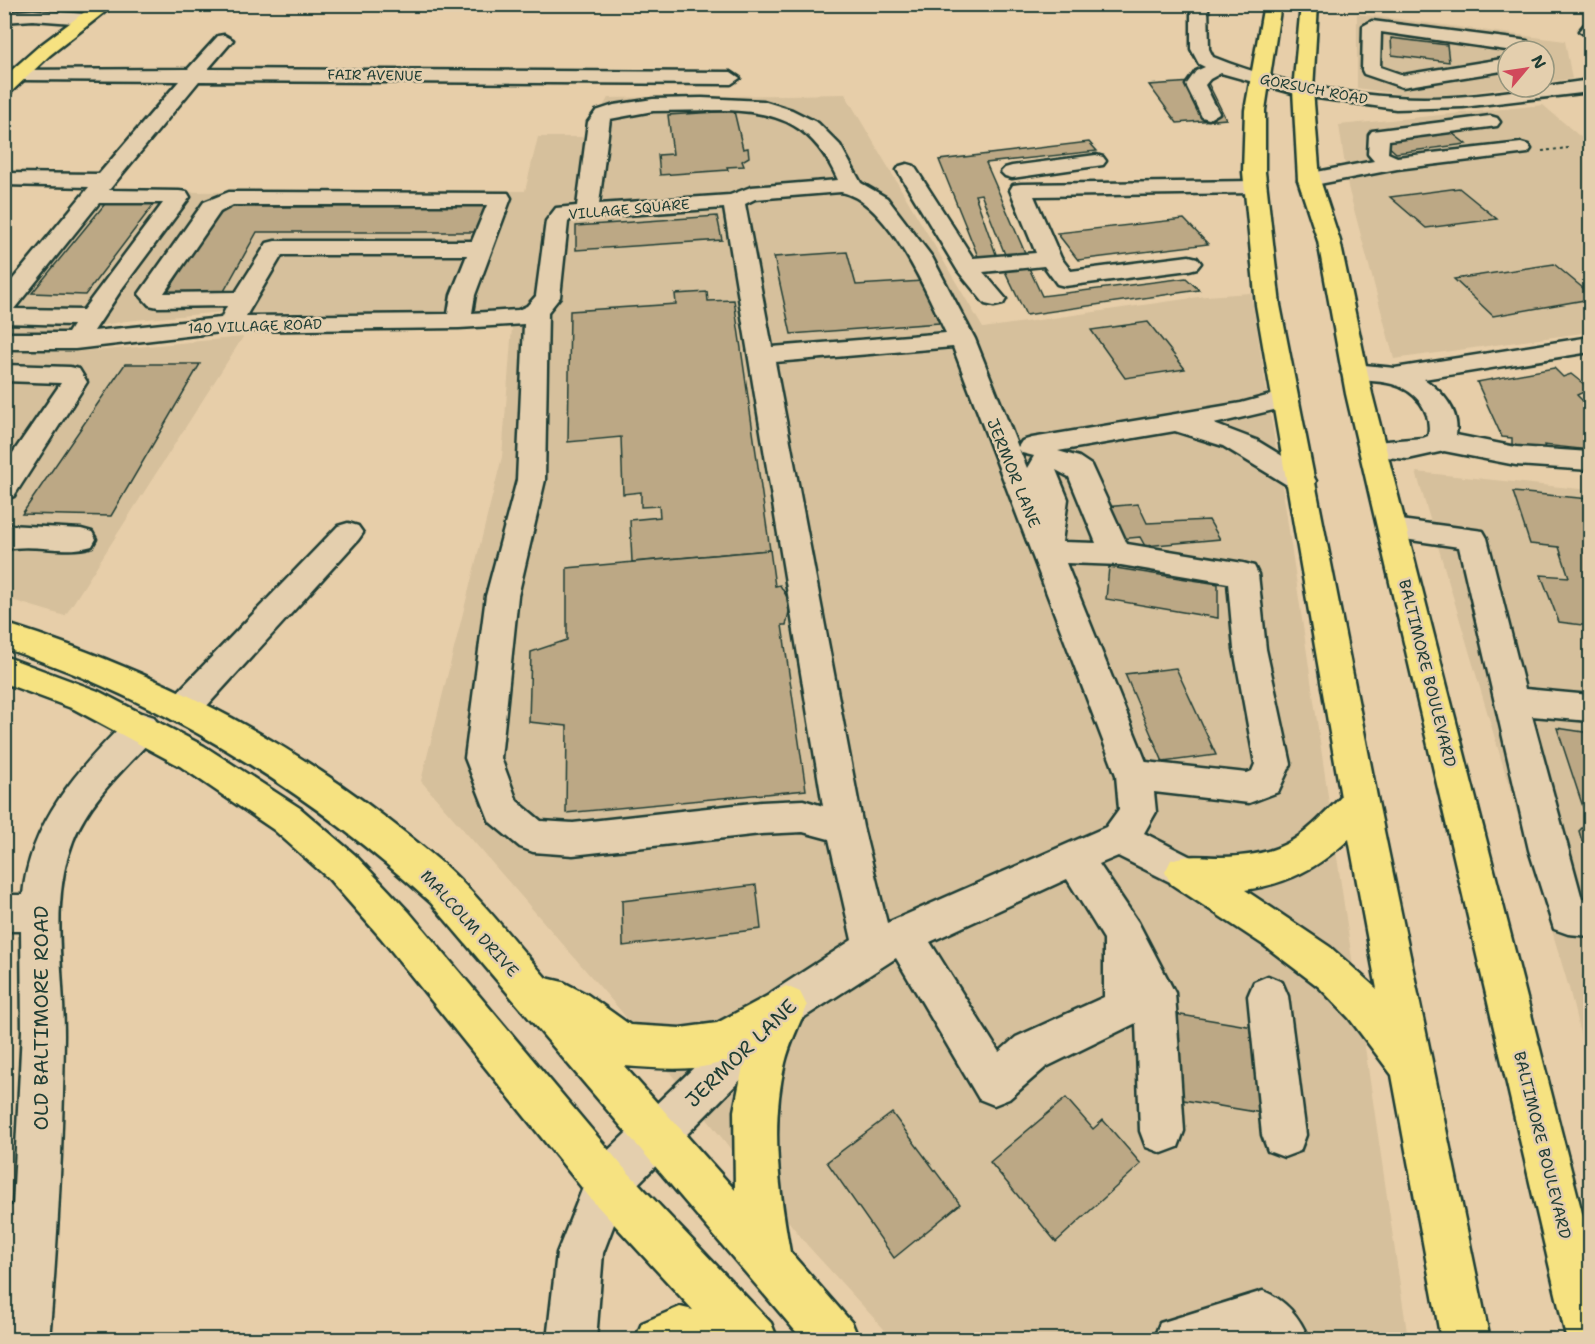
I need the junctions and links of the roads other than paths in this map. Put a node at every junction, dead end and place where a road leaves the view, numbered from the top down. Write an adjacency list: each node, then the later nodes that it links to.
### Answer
1 (107, 4): 6 (main road)
2 (1199, 4): 11 (street)
3 (1273, 4): 16 (main road)
4 (1310, 4): 20 (main road, BALTIMORE BOULEVARD)
5 (4, 17): 6 (street)
6 (86, 19): 14 (main road)
7 (1475, 39): 9 (street); 12 (street); 12 (street)
8 (224, 40): 13 (street)
9 (1496, 42)
10 (1496, 66): 12 (street)
11 (1219, 67): 16 (street, GORSUCH ROAD); 23 (street)
12 (1479, 69): 17 (street)
13 (196, 73): 14 (street, FAIR AVENUE); 15 (street, FAIR AVENUE); 35 (street)
14 (19, 74): 19 (main road)
15 (731, 78)
16 (1260, 79): 20 (street, GORSUCH ROAD); 33 (main road)
17 (1496, 81)
18 (1590, 86): 21 (street, GORSUCH ROAD)
19 (4, 88)
20 (1303, 90): 22 (street, GORSUCH ROAD); 32 (main road, BALTIMORE BOULEVARD)
21 (1556, 90)
22 (1496, 97)
23 (1209, 113)
24 (1490, 122): 25 (street)
25 (1457, 127): 27 (street); 29 (street)
26 (1521, 149): 27 (street)
27 (1453, 158): 29 (street)
28 (1096, 161): 36 (street)
29 (1397, 163): 32 (street)
30 (907, 170): 42 (street)
31 (4, 179): 35 (street)
32 (1309, 180): 56 (main road, BALTIMORE BOULEVARD)
33 (1254, 187): 36 (street); 59 (main road)
34 (852, 188): 37 (street, VILLAGE SQUARE); 38 (street); 51 (street, JERMOR LANE)
35 (101, 189): 45 (street); 48 (street)
36 (1021, 190): 40 (street)
37 (734, 201): 38 (street, VILLAGE SQUARE); 55 (street)
38 (587, 209): 47 (street, VILLAGE SQUARE)
39 (479, 248): 43 (street); 43 (street); 49 (street)
40 (1050, 259): 41 (street); 42 (street)
41 (1189, 263)
42 (966, 266): 44 (street)
43 (244, 299): 50 (street)
44 (994, 299)
45 (4, 306)
46 (4, 316): 48 (street)
47 (521, 316): 49 (street, 140 VILLAGE ROAD); 81 (street)
48 (90, 318): 53 (street)
49 (459, 321): 50 (street, 140 VILLAGE ROAD)
50 (229, 324): 53 (street, 140 VILLAGE ROAD)
51 (962, 339): 55 (street); 63 (street, JERMOR LANE)
52 (4, 341): 53 (street, 140 VILLAGE ROAD)
53 (75, 341)
54 (1590, 345): 58 (street)
55 (762, 355): 81 (street)
56 (1354, 372): 58 (street); 62 (main road, BALTIMORE BOULEVARD)
57 (4, 373): 66 (street)
58 (1395, 376): 61 (street)
59 (1286, 399): 60 (street); 65 (main road)
60 (1172, 424): 63 (street); 65 (street)
61 (1441, 441): 62 (street); 64 (street)
62 (1373, 449): 67 (main road, BALTIMORE BOULEVARD)
63 (1006, 452): 71 (street, JERMOR LANE)
64 (1590, 462)
65 (1302, 481): 80 (main road)
66 (4, 489)
67 (1393, 529): 75 (street); 99 (main road, BALTIMORE BOULEVARD)
68 (348, 533): 77 (street)
69 (6, 537): 70 (street)
70 (81, 539)
71 (1046, 552): 72 (street); 72 (street); 79 (street, JERMOR LANE)
72 (1116, 554): 79 (street)
73 (4, 634): 77 (main road, MALCOLM DRIVE)
74 (4, 669): 78 (main road)
75 (1512, 701): 76 (street); 86 (street)
76 (1590, 708)
77 (183, 709): 89 (main road, MALCOLM DRIVE)
78 (142, 727): 85 (street, OLD BALTIMORE ROAD); 96 (main road)
79 (1134, 775): 82 (street, JERMOR LANE)
80 (1360, 802): 84 (main road); 92 (main road)
81 (845, 827): 88 (street)
82 (1119, 838): 83 (street, JERMOR LANE); 84 (street)
83 (1075, 860): 87 (street); 88 (street, JERMOR LANE)
84 (1184, 872): 92 (main road)
85 (23, 913): 97 (street, OLD BALTIMORE ROAD)
86 (1590, 918)
87 (1125, 935): 88 (street); 93 (street)
88 (889, 942): 91 (street, JERMOR LANE)
89 (524, 983): 91 (main road); 94 (main road, MALCOLM DRIVE)
90 (1268, 996): 95 (street)
91 (786, 1006): 94 (street, JERMOR LANE); 98 (main road)
92 (1413, 1067): 108 (main road)
93 (1162, 1131)
94 (656, 1135): 96 (street, JERMOR LANE); 98 (main road, MALCOLM DRIVE)
95 (1284, 1135)
96 (607, 1183): 101 (street); 104 (main road)
97 (20, 1229): 100 (street, OLD BALTIMORE ROAD)
98 (768, 1263): 105 (main road, MALCOLM DRIVE)
99 (1590, 1337)
100 (24, 1340)
101 (571, 1340)
102 (658, 1340): 103 (main road)
103 (712, 1340)
104 (754, 1340)
105 (835, 1340)
106 (1177, 1340): 107 (street)
107 (1284, 1340)
108 (1466, 1340)

